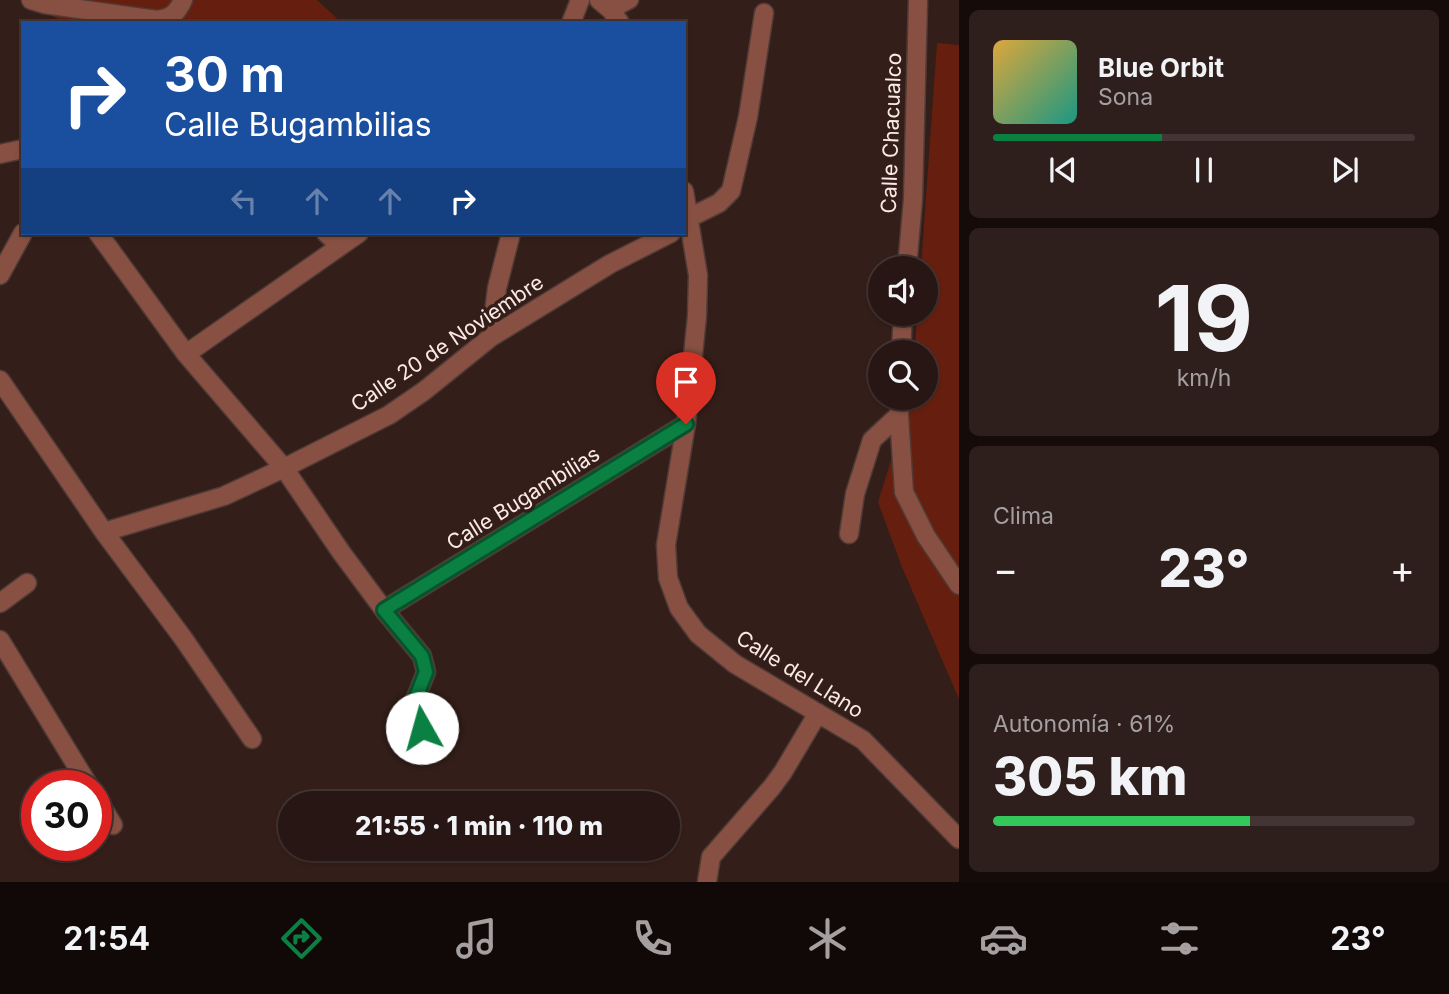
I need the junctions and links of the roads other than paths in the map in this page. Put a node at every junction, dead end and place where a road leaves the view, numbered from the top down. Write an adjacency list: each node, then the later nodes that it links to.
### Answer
1 (31, 0): 2 (street)
2 (183, 0)
3 (580, 0): 8 (street)
4 (630, 0): 6 (lane)
5 (918, 0): 19 (street, Calle Chacualco)
6 (610, 11)
7 (764, 13): 11 (street)
8 (572, 21)
9 (21, 149): 10 (street)
10 (0, 154)
11 (687, 221): 26 (street, Calle del Llano)
12 (22, 235): 20 (street)
13 (99, 235): 22 (street)
14 (328, 235): 18 (street)
15 (356, 235): 18 (street)
16 (510, 235): 21 (street)
17 (667, 235): 21 (street, Calle 20 de Noviembre)
18 (340, 246): 22 (street)
19 (908, 256)
20 (0, 275)
21 (491, 337): 27 (street, Calle 20 de Noviembre)
22 (186, 354): 27 (street)
23 (0, 380): 28 (street)
24 (897, 410): 29 (street)
25 (900, 410): 31 (street)
26 (686, 424): 33 (street, Calle Bugambilias); 35 (street, Calle del Llano)
27 (284, 468): 28 (street, Calle 20 de Noviembre); 33 (street)
28 (104, 532): 36 (street)
29 (849, 534)
30 (27, 583): 32 (street)
31 (959, 585)
32 (0, 603)
33 (384, 610): 37 (street)
34 (0, 640): 38 (street)
35 (818, 713): 39 (street, Calle del Llano); 40 (street)
36 (252, 739)
37 (427, 744)
38 (79, 770)
39 (959, 839)
40 (707, 882)

